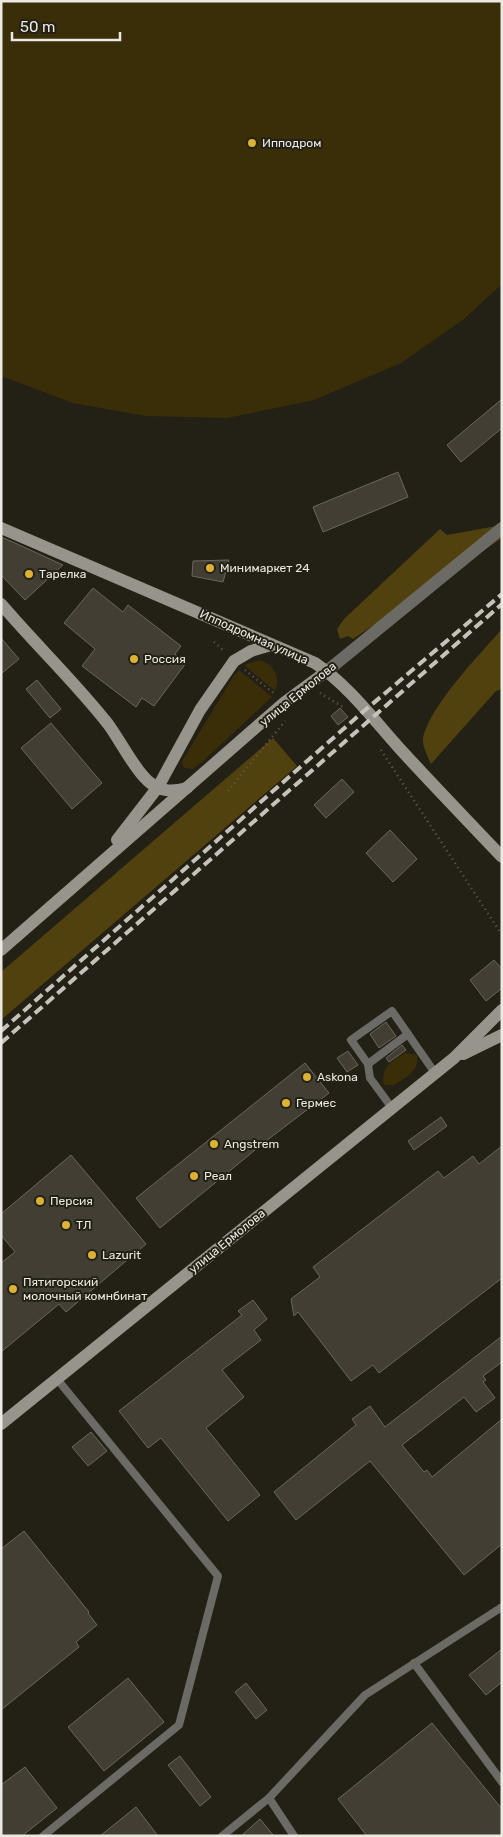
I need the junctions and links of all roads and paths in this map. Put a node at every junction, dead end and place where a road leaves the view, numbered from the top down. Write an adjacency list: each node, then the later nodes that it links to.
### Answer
1 (1, 528): 5 (street, Ипподромная улица)
2 (502, 528): 7 (street, улица Ермолова)
3 (2, 606): 12 (street)
4 (214, 642): 6 (path)
5 (270, 645): 6 (street, улица Ермолова); 7 (street, Ипподромная улица)
6 (234, 661): 9 (path); 12 (street, улица Ермолова)
7 (327, 671): 9 (street, улица Ермолова); 15 (street, Ипподромная улица)
8 (320, 693): 10 (path)
9 (285, 702): 13 (street, улица Ермолова); 14 (path)
10 (347, 709)
11 (378, 745): 17 (path)
12 (158, 787): 13 (street); 16 (street, улица Ермолова)
13 (188, 788): 16 (street, улица Ермолова)
14 (228, 791)
15 (502, 857)
16 (97, 865): 18 (street, улица Ермолова)
17 (502, 935)
18 (1, 950)
19 (502, 1010): 22 (street, улица Ермолова)
20 (408, 1034): 23 (lane); 23 (lane); 24 (lane)
21 (502, 1035): 22 (street, улица Ермолова)
22 (454, 1058): 24 (street, улица Ермолова)
23 (368, 1064): 25 (lane)
24 (435, 1073): 25 (street, улица Ермолова)
25 (392, 1108): 26 (street, улица Ермолова)
26 (57, 1379): 27 (street, улица Ермолова); 32 (lane)
27 (1, 1424)
28 (502, 1607): 29 (lane)
29 (414, 1663): 30 (lane); 31 (lane)
30 (502, 1782)
31 (268, 1798): 33 (lane); 34 (lane)
32 (43, 1836)
33 (222, 1836)
34 (294, 1836)

